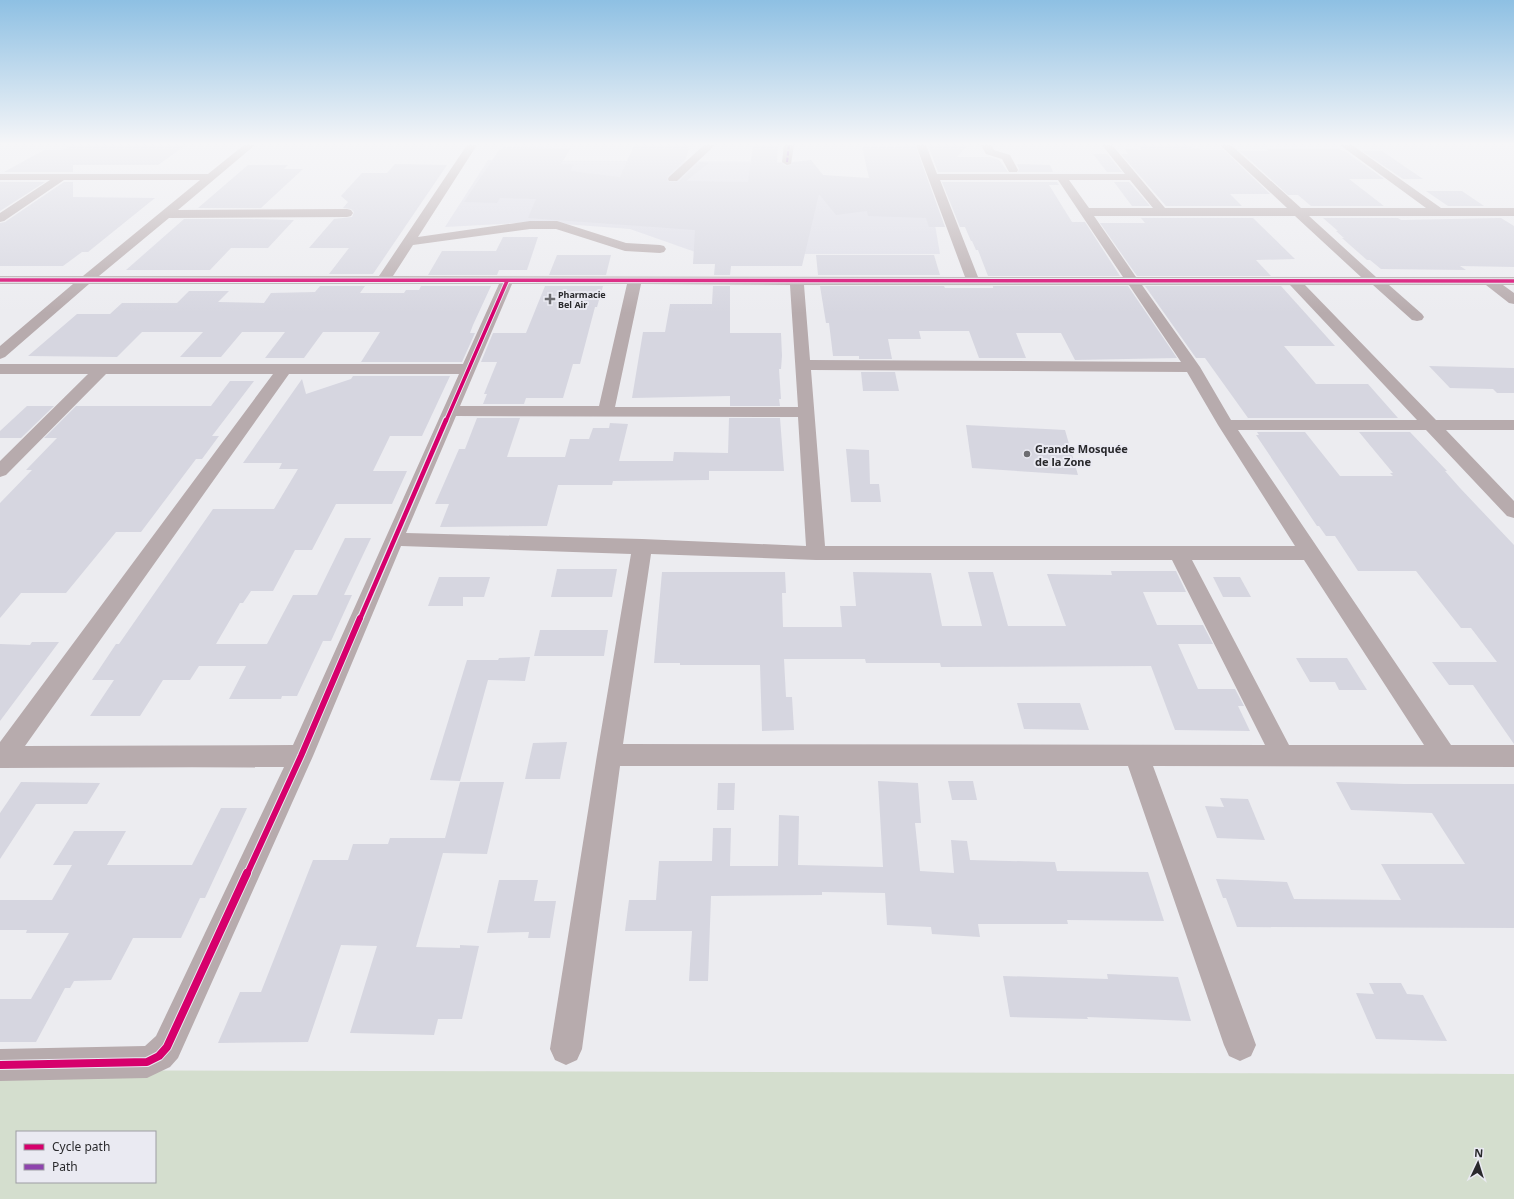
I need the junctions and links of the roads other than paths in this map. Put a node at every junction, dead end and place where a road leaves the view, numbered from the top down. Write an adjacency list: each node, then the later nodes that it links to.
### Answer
1 (26, 201): 16 (street)
2 (184, 201): 15 (street)
3 (436, 201): 17 (street)
4 (943, 201): 25 (street)
5 (1077, 201): 9 (street)
6 (1153, 201): 10 (street)
7 (1286, 201): 11 (street)
8 (1423, 201): 12 (street)
9 (1085, 212): 10 (street); 26 (street)
10 (1162, 212): 11 (street)
11 (1298, 212): 12 (street); 28 (street)
12 (1438, 212): 13 (street)
13 (1514, 212)
14 (347, 213): 15 (street)
15 (168, 214): 20 (street)
16 (0, 218)
17 (409, 242): 18 (street); 21 (street)
18 (660, 249)
19 (0, 280): 20 (street)
20 (86, 280): 21 (street); 33 (street)
21 (383, 280): 22 (street)
22 (507, 280): 23 (street); 38 (street)
23 (635, 281): 24 (street); 41 (street)
24 (797, 281): 25 (street); 34 (street)
25 (973, 281): 26 (street)
26 (1134, 281): 27 (street); 35 (street)
27 (1294, 281): 28 (street); 44 (street)
28 (1375, 281): 29 (street); 32 (street)
29 (1489, 281): 30 (street); 31 (street)
30 (1514, 281)
31 (1514, 300)
32 (1417, 317)
33 (0, 354)
34 (803, 365): 35 (street); 42 (street)
35 (1192, 367): 43 (street)
36 (103, 368): 37 (street); 39 (street); 46 (street)
37 (285, 368): 38 (street); 59 (street)
38 (468, 368): 40 (street)
39 (0, 369)
40 (449, 411): 41 (street); 48 (street)
41 (606, 411): 42 (street)
42 (806, 412): 50 (street)
43 (1226, 425): 44 (street); 52 (street)
44 (1431, 425): 45 (street); 47 (street)
45 (1514, 425)
46 (0, 471)
47 (1514, 512)
48 (394, 539): 49 (street); 56 (street)
49 (642, 546): 50 (street); 53 (street)
50 (816, 552): 51 (street)
51 (1178, 553): 52 (street); 55 (street)
52 (1310, 553): 57 (street)
53 (609, 755): 54 (street); 61 (street)
54 (1136, 755): 55 (street); 60 (street)
55 (1282, 755): 57 (street)
56 (301, 756): 59 (street); 62 (street)
57 (1444, 756): 58 (street)
58 (1514, 756)
59 (2, 757)
60 (1240, 1045)
61 (566, 1049)
62 (0, 1065)

